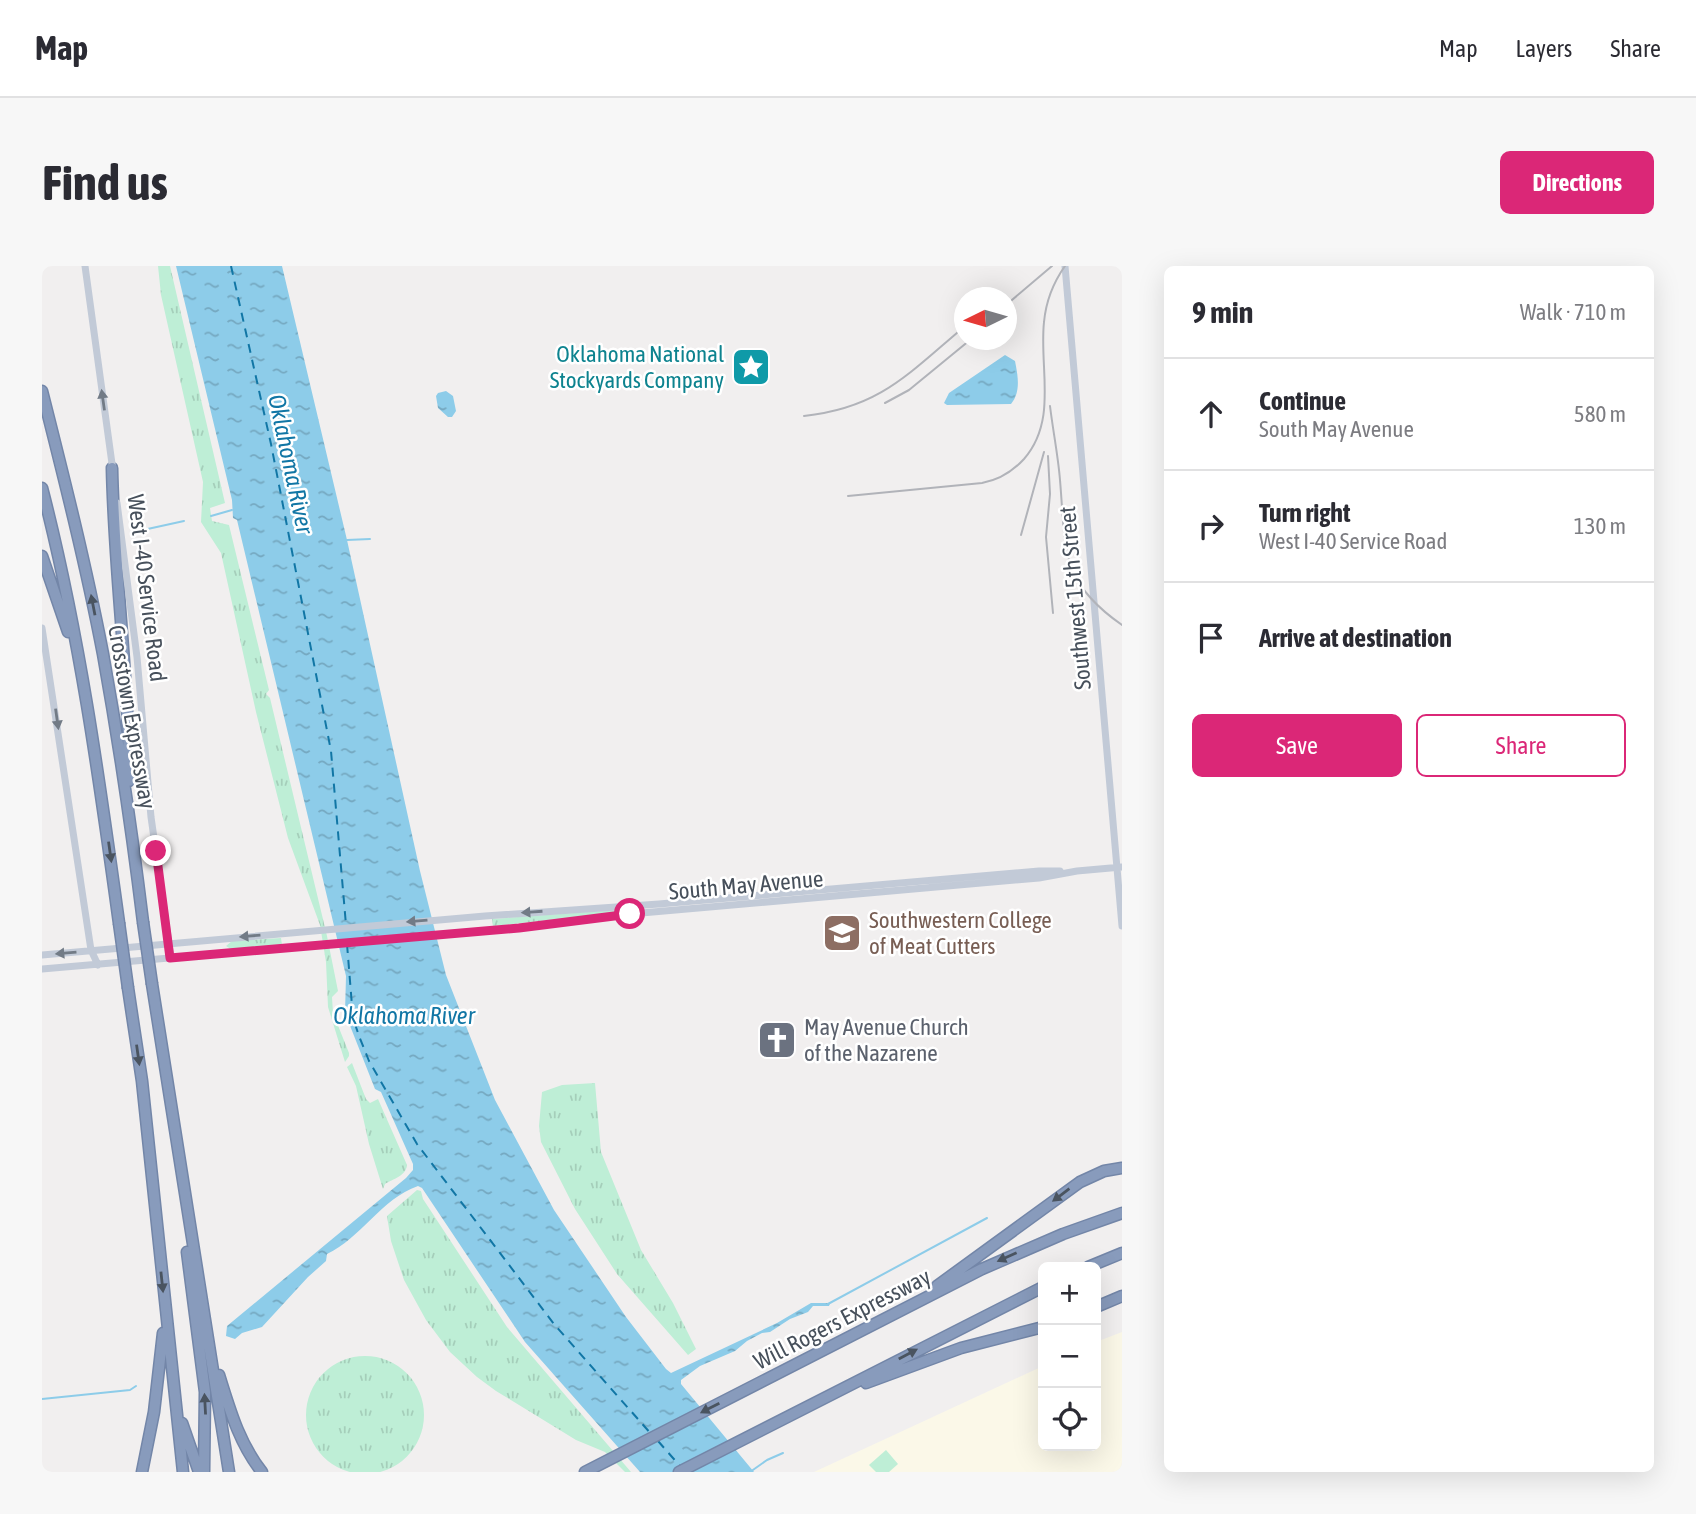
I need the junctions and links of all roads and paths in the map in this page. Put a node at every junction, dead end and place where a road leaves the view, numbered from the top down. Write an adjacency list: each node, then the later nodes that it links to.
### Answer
1 (85, 266): 4 (main road, West I-40 Service Road, one-way to 1)
2 (1065, 266): 10 (main road, Southwest 15th Street)
3 (42, 391): 9 (highway, Crosstown Expressway, one-way to 3)
4 (112, 468): 9 (highway); 13 (main road, West I-40 Service Road)
5 (42, 488): 8 (highway, Crosstown Expressway)
6 (42, 556): 8 (highway)
7 (42, 628): 14 (main road, one-way to 14)
8 (81, 669): 28 (highway, Crosstown Expressway, one-way to 28, bridge)
9 (130, 817): 19 (highway, Crosstown Expressway, bridge)
10 (1120, 867): 11 (main road, South May Avenue); 12 (main road, Southwest 15th Street)
11 (1077, 871): 13 (main road, South May Avenue, one-way to 13); 16 (main road, South May Avenue)
12 (1122, 926)
13 (169, 943): 14 (main road, South May Avenue); 16 (main road, West I-40 Service Road)
14 (91, 950): 15 (main road, South May Avenue, one-way to 15); 17 (main road)
15 (42, 955)
16 (170, 958): 17 (main road, South May Avenue)
17 (98, 965): 18 (main road, South May Avenue)
18 (42, 969)
19 (170, 1109): 30 (highway, Crosstown Expressway); 37 (highway, one-way to 19)
20 (1120, 1167): 26 (highway, one-way to 26)
21 (1119, 1214): 26 (highway, Will Rogers Expressway, one-way to 26)
22 (1122, 1254): 23 (highway)
23 (1101, 1262)
24 (1038, 1290): 32 (highway, one-way to 24)
25 (1122, 1296): 27 (highway)
26 (917, 1302): 33 (highway, Will Rogers Expressway, one-way to 33)
27 (1101, 1305)
28 (165, 1311): 31 (highway); 34 (highway)
29 (1038, 1328): 32 (highway)
30 (209, 1345): 38 (highway); 39 (highway)
31 (173, 1391): 35 (highway); 36 (highway)
32 (826, 1397): 40 (highway)
33 (589, 1470)
34 (142, 1472)
35 (183, 1472)
36 (199, 1472)
37 (204, 1472)
38 (229, 1472)
39 (262, 1472)
40 (679, 1472)

